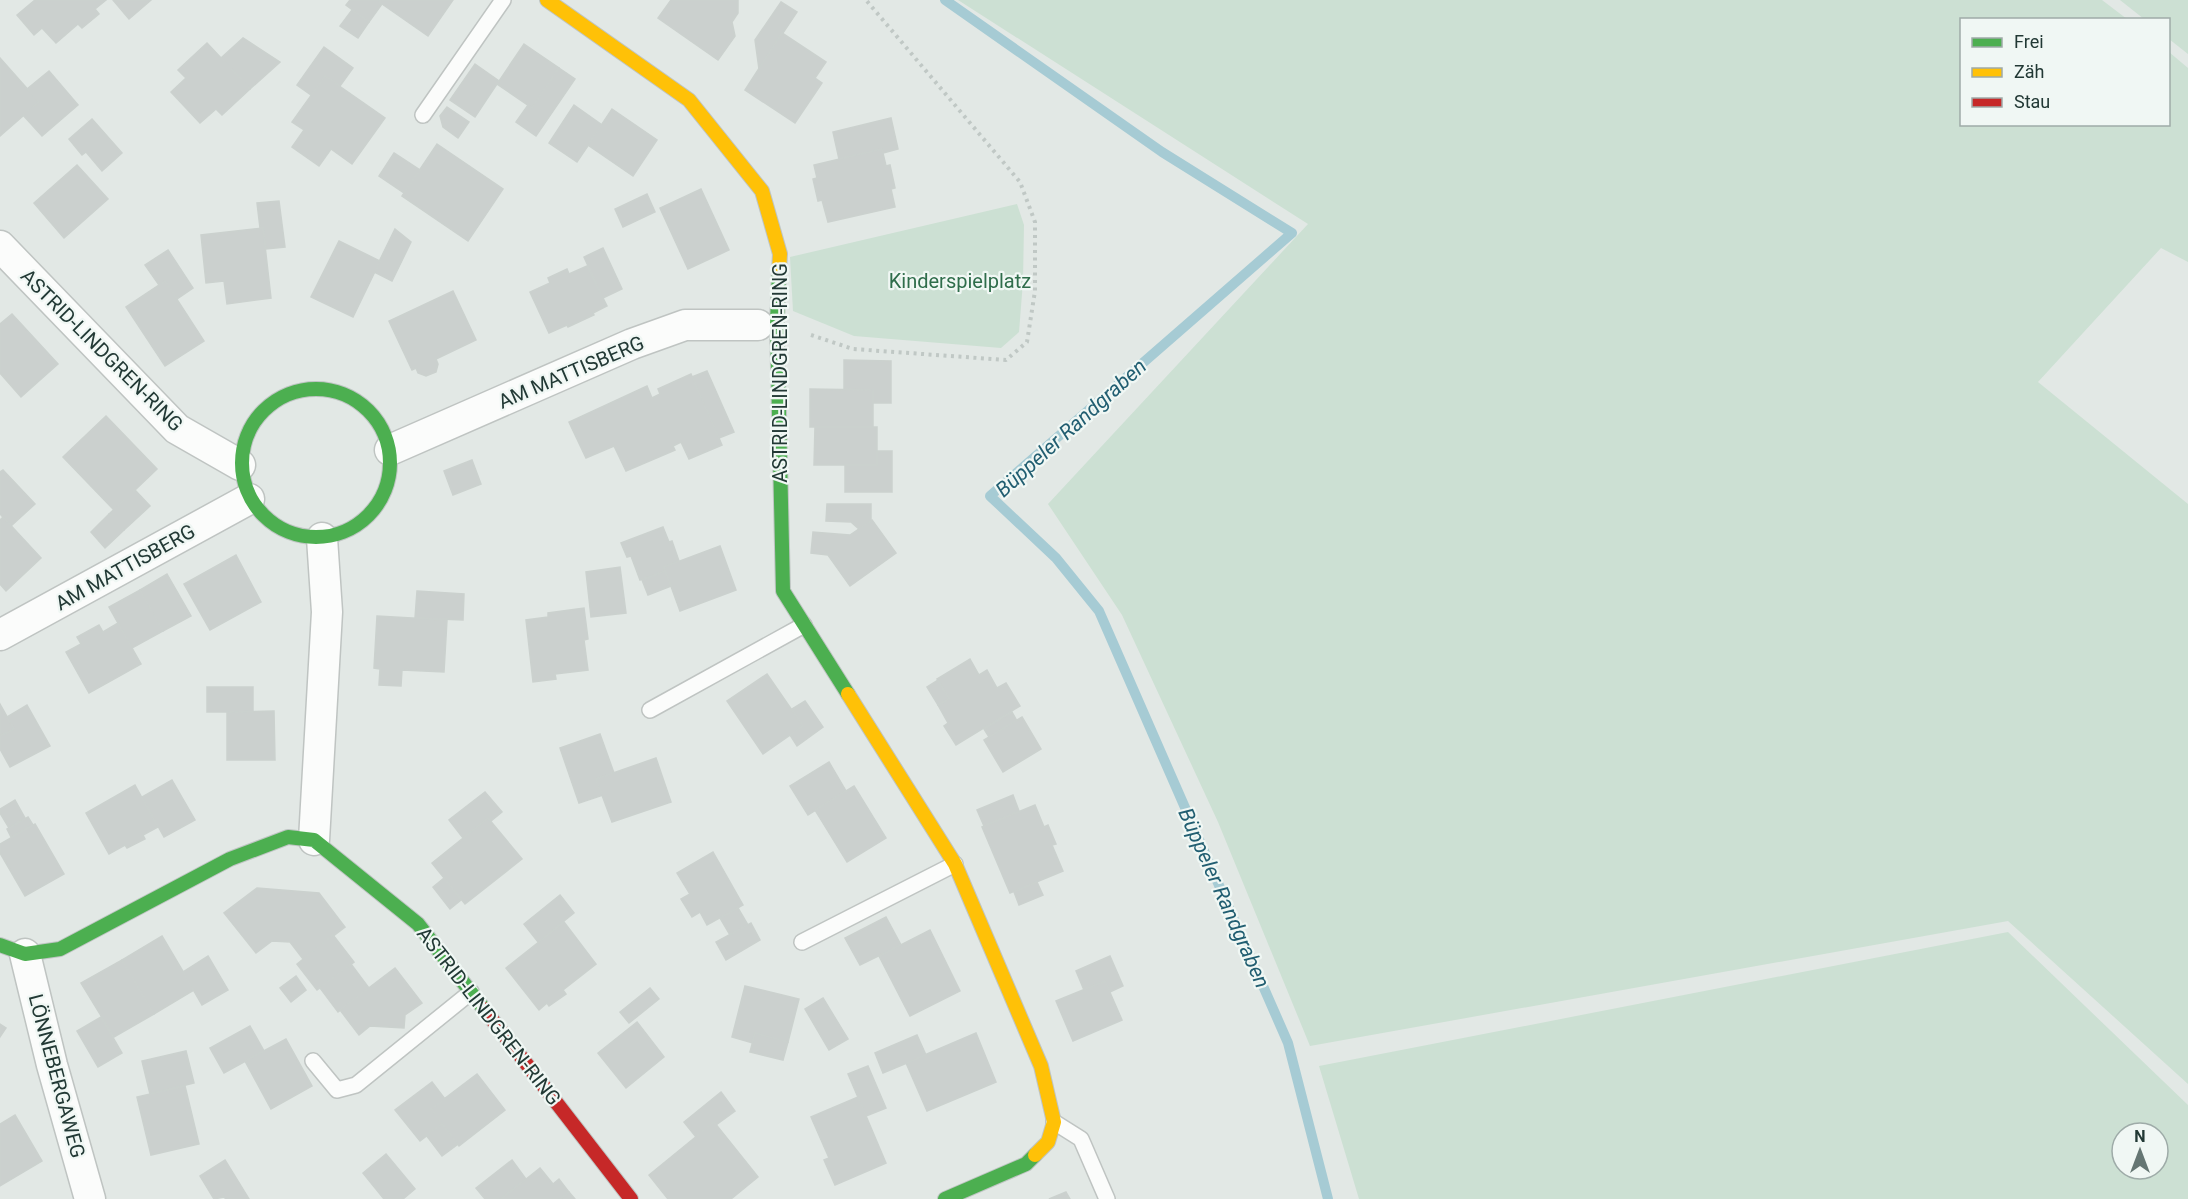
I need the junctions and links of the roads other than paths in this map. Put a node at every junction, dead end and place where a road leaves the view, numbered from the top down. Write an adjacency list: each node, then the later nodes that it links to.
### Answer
1 (503, 0): 3 (lane)
2 (547, 0): 5 (street, ASTRID-LINDGREN-RING)
3 (423, 115)
4 (0, 246): 7 (street, ASTRID-LINDGREN-RING)
5 (768, 324): 6 (street, AM MATTISBERG); 10 (street, ASTRID-LINDGREN-RING)
6 (390, 450): 7 (street); 9 (street)
7 (240, 465): 8 (street)
8 (249, 498): 9 (street); 11 (street, AM MATTISBERG)
9 (322, 538): 13 (street)
10 (804, 626): 12 (lane); 14 (street, ASTRID-LINDGREN-RING)
11 (0, 635)
12 (650, 710)
13 (314, 840): 16 (street); 17 (street, ASTRID-LINDGREN-RING)
14 (955, 864): 15 (lane); 19 (street, ASTRID-LINDGREN-RING)
15 (802, 942)
16 (13, 950): 20 (street, LÖNNEBERGAWEG)
17 (471, 992): 18 (lane); 21 (street, ASTRID-LINDGREN-RING)
18 (313, 1061)
19 (1054, 1122): 22 (street); 23 (lane)
20 (90, 1199)
21 (631, 1199)
22 (945, 1199)
23 (1107, 1199)

